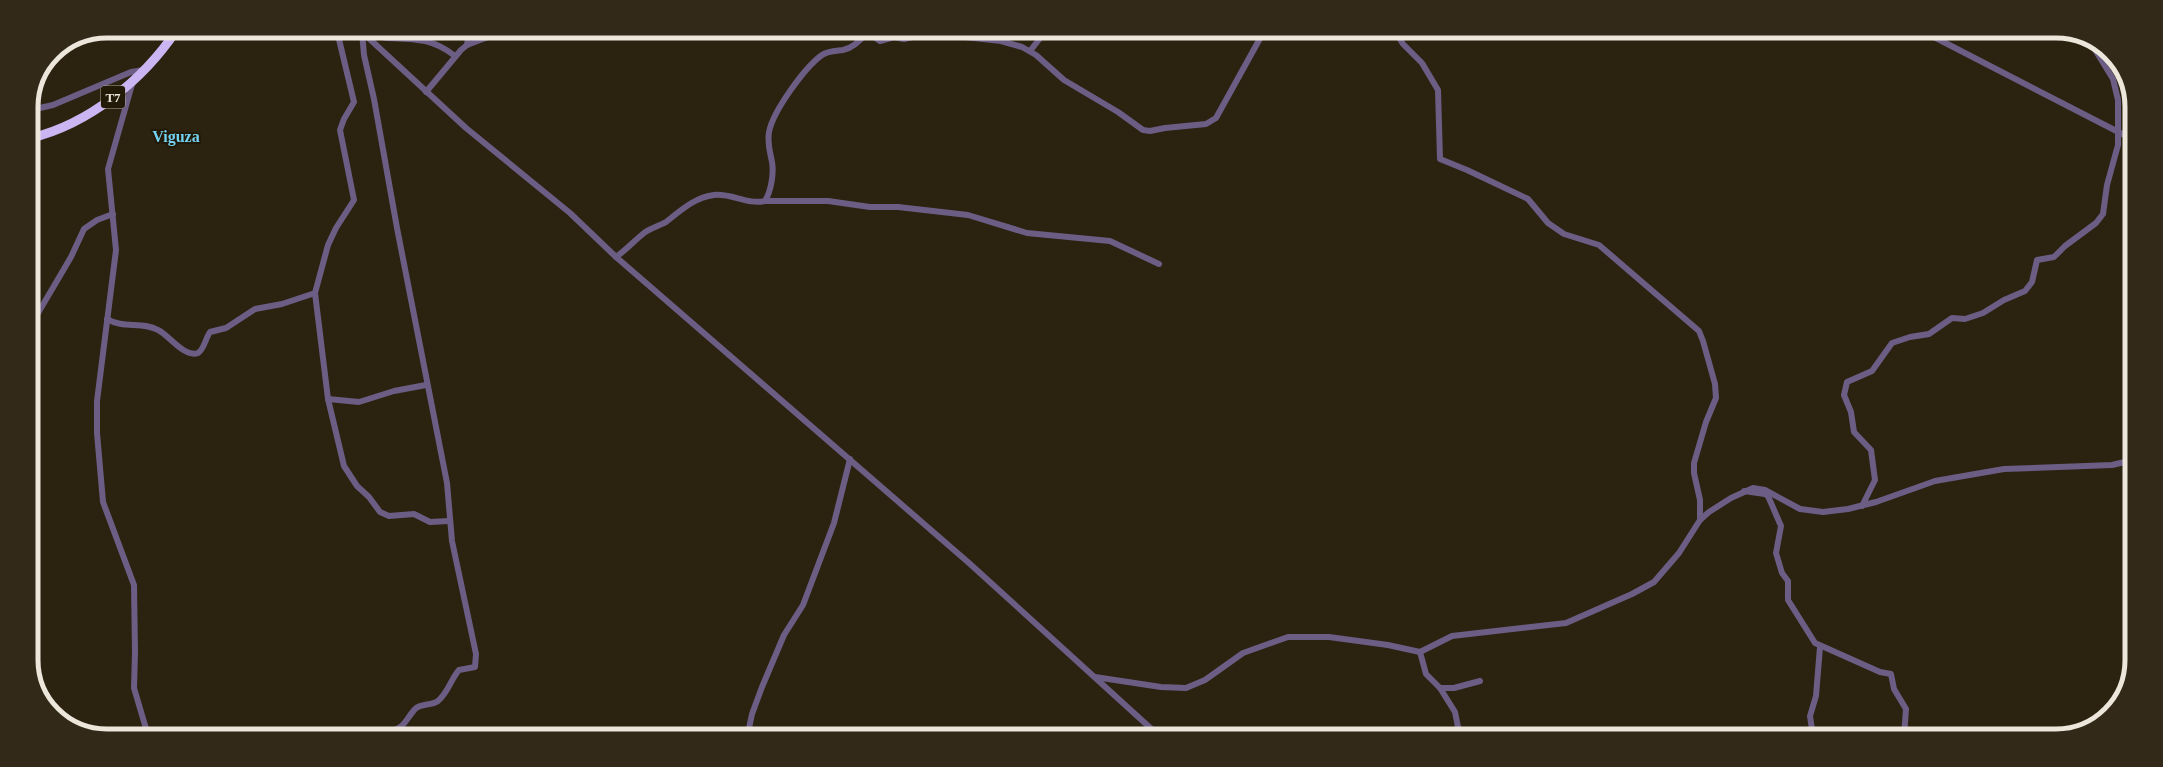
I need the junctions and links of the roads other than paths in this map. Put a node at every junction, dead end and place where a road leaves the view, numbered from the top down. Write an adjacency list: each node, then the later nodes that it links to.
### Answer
1 (171, 38): 20 (highway, T7)
2 (338, 38): 31 (street)
3 (363, 38): 34 (street)
4 (369, 38): 22 (street)
5 (385, 38): 19 (street)
6 (468, 38): 16 (street)
7 (485, 38): 16 (street)
8 (863, 38): 27 (street)
9 (876, 38): 10 (street)
10 (892, 38)
11 (974, 38): 17 (street)
12 (1040, 38): 17 (street)
13 (1260, 38): 17 (street)
14 (1399, 38): 40 (street)
15 (1936, 38): 24 (street)
16 (467, 45): 19 (street)
17 (1030, 51)
18 (2096, 51): 24 (street)
19 (455, 56): 22 (street)
20 (144, 69): 21 (highway, T7); 23 (street)
21 (133, 81): 25 (highway, T7); 28 (street)
22 (426, 92): 29 (street)
23 (38, 108)
24 (2118, 132): 26 (street); 39 (street)
25 (38, 136)
26 (2125, 136)
27 (765, 201): 29 (street); 30 (street)
28 (114, 214): 32 (street); 33 (street)
29 (616, 257): 36 (street)
30 (1159, 264)
31 (315, 293): 33 (street); 35 (street)
32 (38, 313)
33 (107, 319): 47 (street)
34 (426, 385): 35 (street); 41 (street)
35 (328, 399): 41 (street)
36 (850, 459): 44 (street); 49 (street)
37 (2125, 462): 39 (street)
38 (1744, 491): 39 (street); 40 (street); 42 (street)
39 (1862, 506)
40 (1700, 520): 43 (street)
41 (449, 521): 48 (street)
42 (1820, 647): 52 (street); 53 (street)
43 (1420, 652): 44 (street); 46 (street)
44 (1095, 677): 50 (street)
45 (1480, 681): 46 (street)
46 (1440, 688): 51 (street)
47 (146, 729)
48 (399, 729)
49 (749, 729)
50 (1152, 729)
51 (1460, 729)
52 (1812, 729)
53 (1905, 729)

